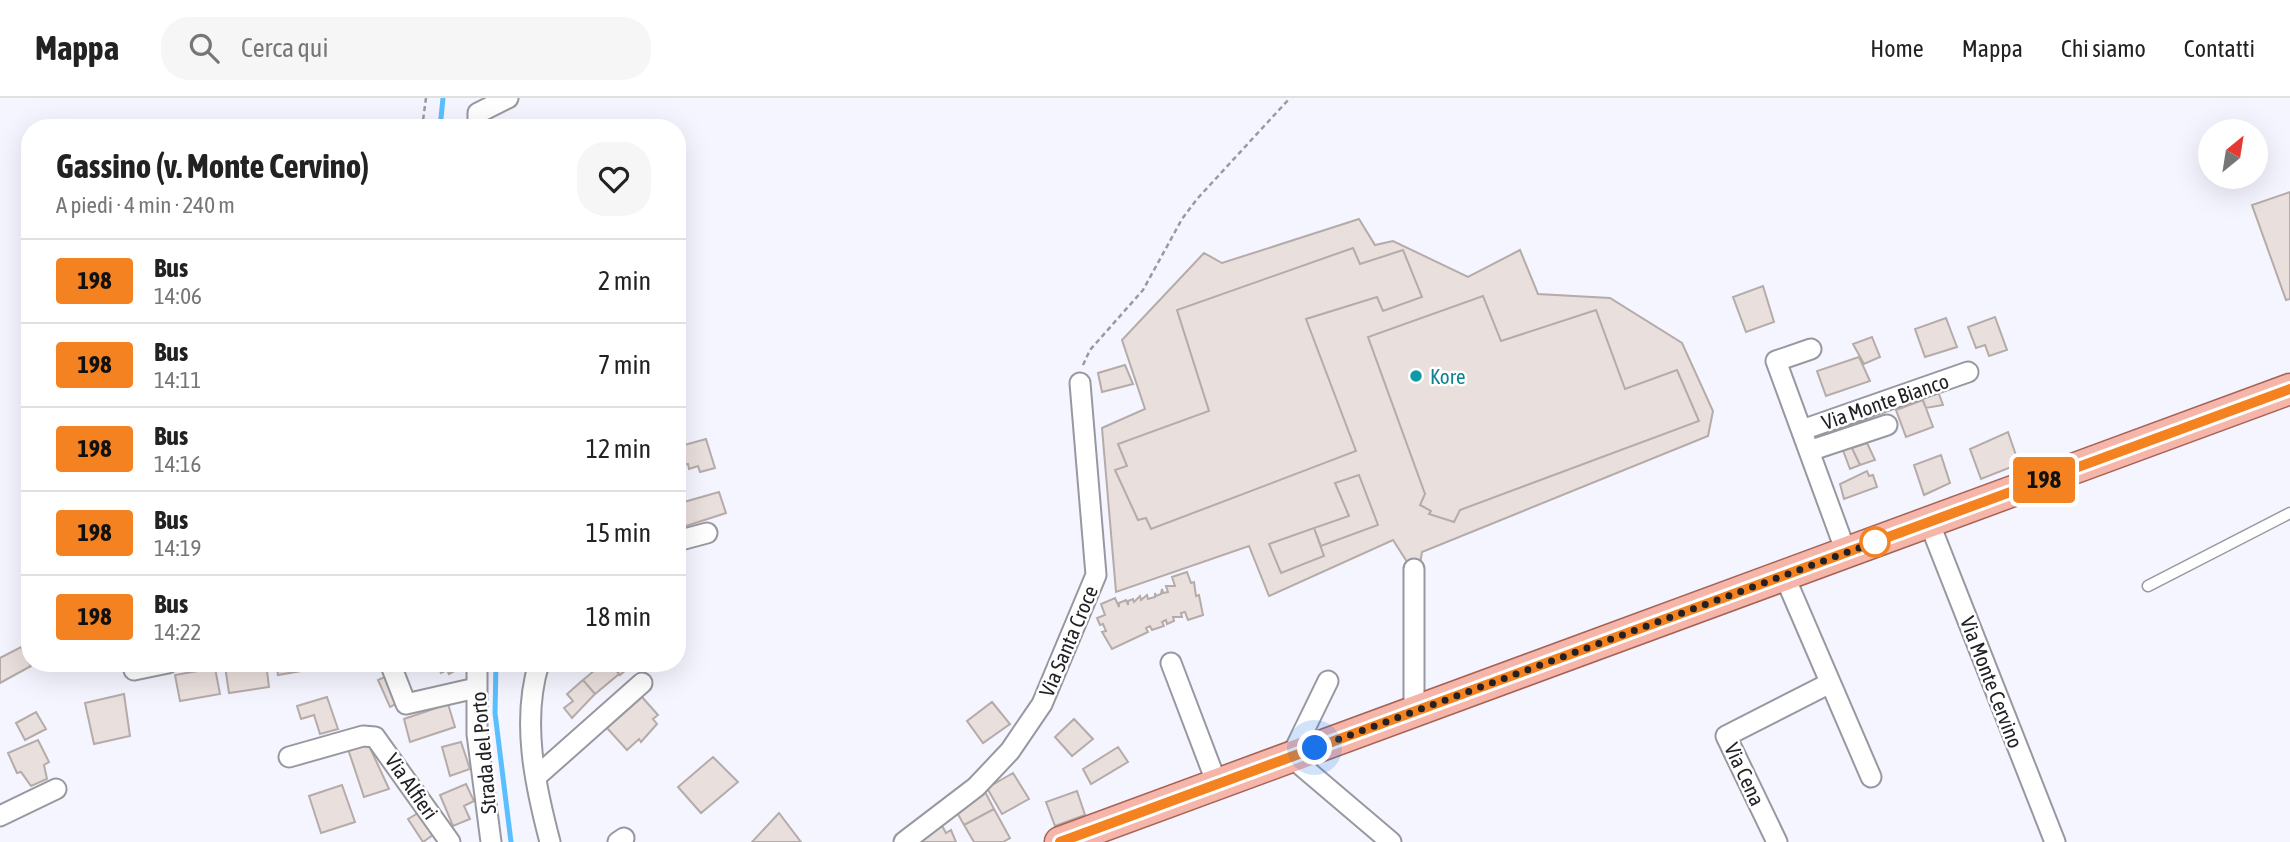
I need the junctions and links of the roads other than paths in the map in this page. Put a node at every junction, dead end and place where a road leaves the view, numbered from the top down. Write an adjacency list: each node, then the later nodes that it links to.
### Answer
1 (508, 98): 2 (street)
2 (478, 119)
3 (1811, 349): 8 (street, Via Monte Bianco)
4 (1968, 372): 8 (street, Via Monte Bianco)
5 (1080, 383): 37 (street, Via Santa Croce)
6 (2290, 389): 11 (main road)
7 (1887, 425): 9 (street)
8 (1802, 430): 9 (street, Via Monte Bianco)
9 (1809, 451): 14 (street, Via Monte Bianco)
10 (2290, 513): 17 (lane)
11 (1929, 522): 14 (main road); 41 (street, Via Monte Cervino)
12 (707, 533): 13 (street)
13 (686, 539)
14 (1846, 552): 16 (main road)
15 (1414, 569): 26 (street)
16 (1783, 575): 24 (street); 26 (main road)
17 (2148, 586)
18 (1171, 663): 31 (street)
19 (394, 672): 25 (street)
20 (477, 672): 25 (street, Strada del Porto)
21 (538, 672): 29 (street)
22 (1328, 681): 28 (street)
23 (642, 683): 29 (street)
24 (1830, 683): 30 (street); 40 (street, Via Cena)
25 (476, 688): 35 (street, Strada del Porto)
26 (1413, 712): 28 (main road)
27 (289, 757): 34 (street, Via Alfieri)
28 (1291, 757): 31 (main road); 39 (street)
29 (536, 777): 36 (street)
30 (1871, 777)
31 (1217, 784): 38 (main road)
32 (57, 789): 33 (street)
33 (0, 816)
34 (450, 842)
35 (491, 842)
36 (550, 842)
37 (904, 842)
38 (1060, 842)
39 (1391, 842)
40 (1777, 842)
41 (2055, 842)

